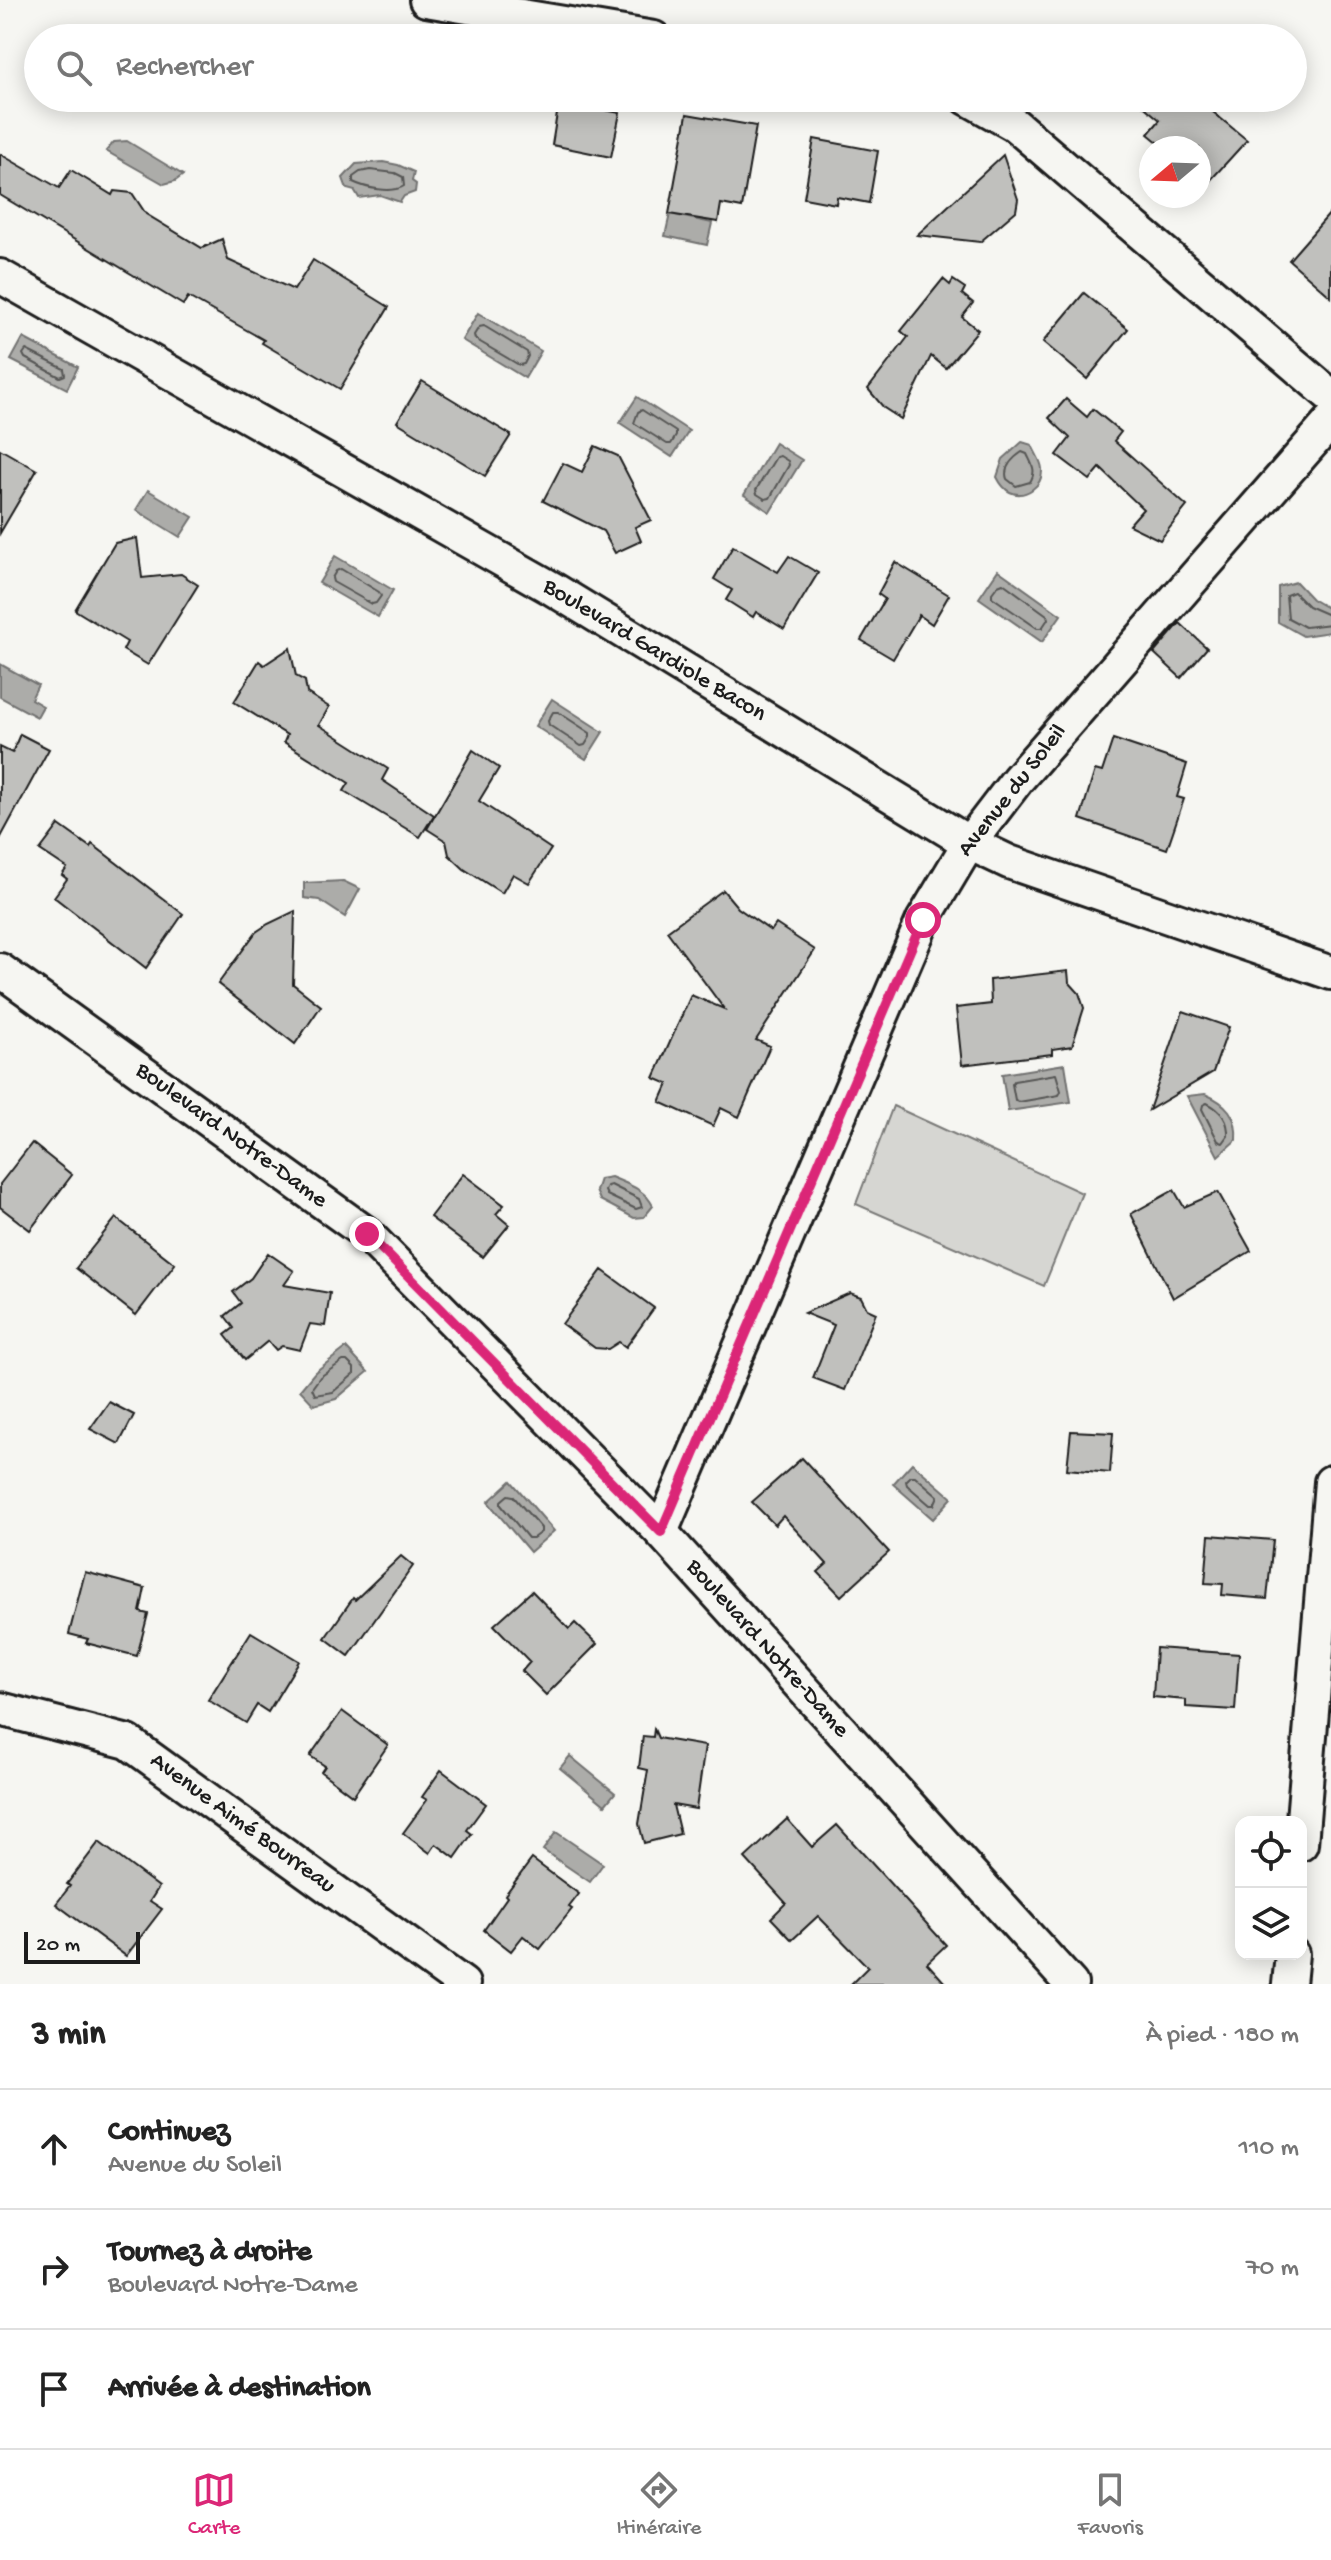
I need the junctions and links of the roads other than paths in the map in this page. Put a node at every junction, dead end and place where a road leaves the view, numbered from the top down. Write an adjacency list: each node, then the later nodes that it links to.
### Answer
1 (426, 0): 2 (street)
2 (570, 24)
3 (992, 112): 5 (street)
4 (0, 276): 7 (street, Boulevard Gardiole Bacon)
5 (1331, 396)
6 (1331, 421): 7 (street, Avenue du Soleil)
7 (969, 843): 9 (street, Boulevard Gardiole Bacon); 11 (street, Avenue du Soleil)
8 (0, 970): 11 (street, Boulevard Notre-Dame)
9 (1331, 973)
10 (1331, 1482): 13 (street)
11 (661, 1532): 16 (street, Boulevard Notre-Dame)
12 (0, 1709): 15 (street, Avenue Aimé Bourreau)
13 (1303, 1816)
14 (1291, 1960): 17 (street)
15 (463, 1984)
16 (1071, 1984)
17 (1289, 1984)

